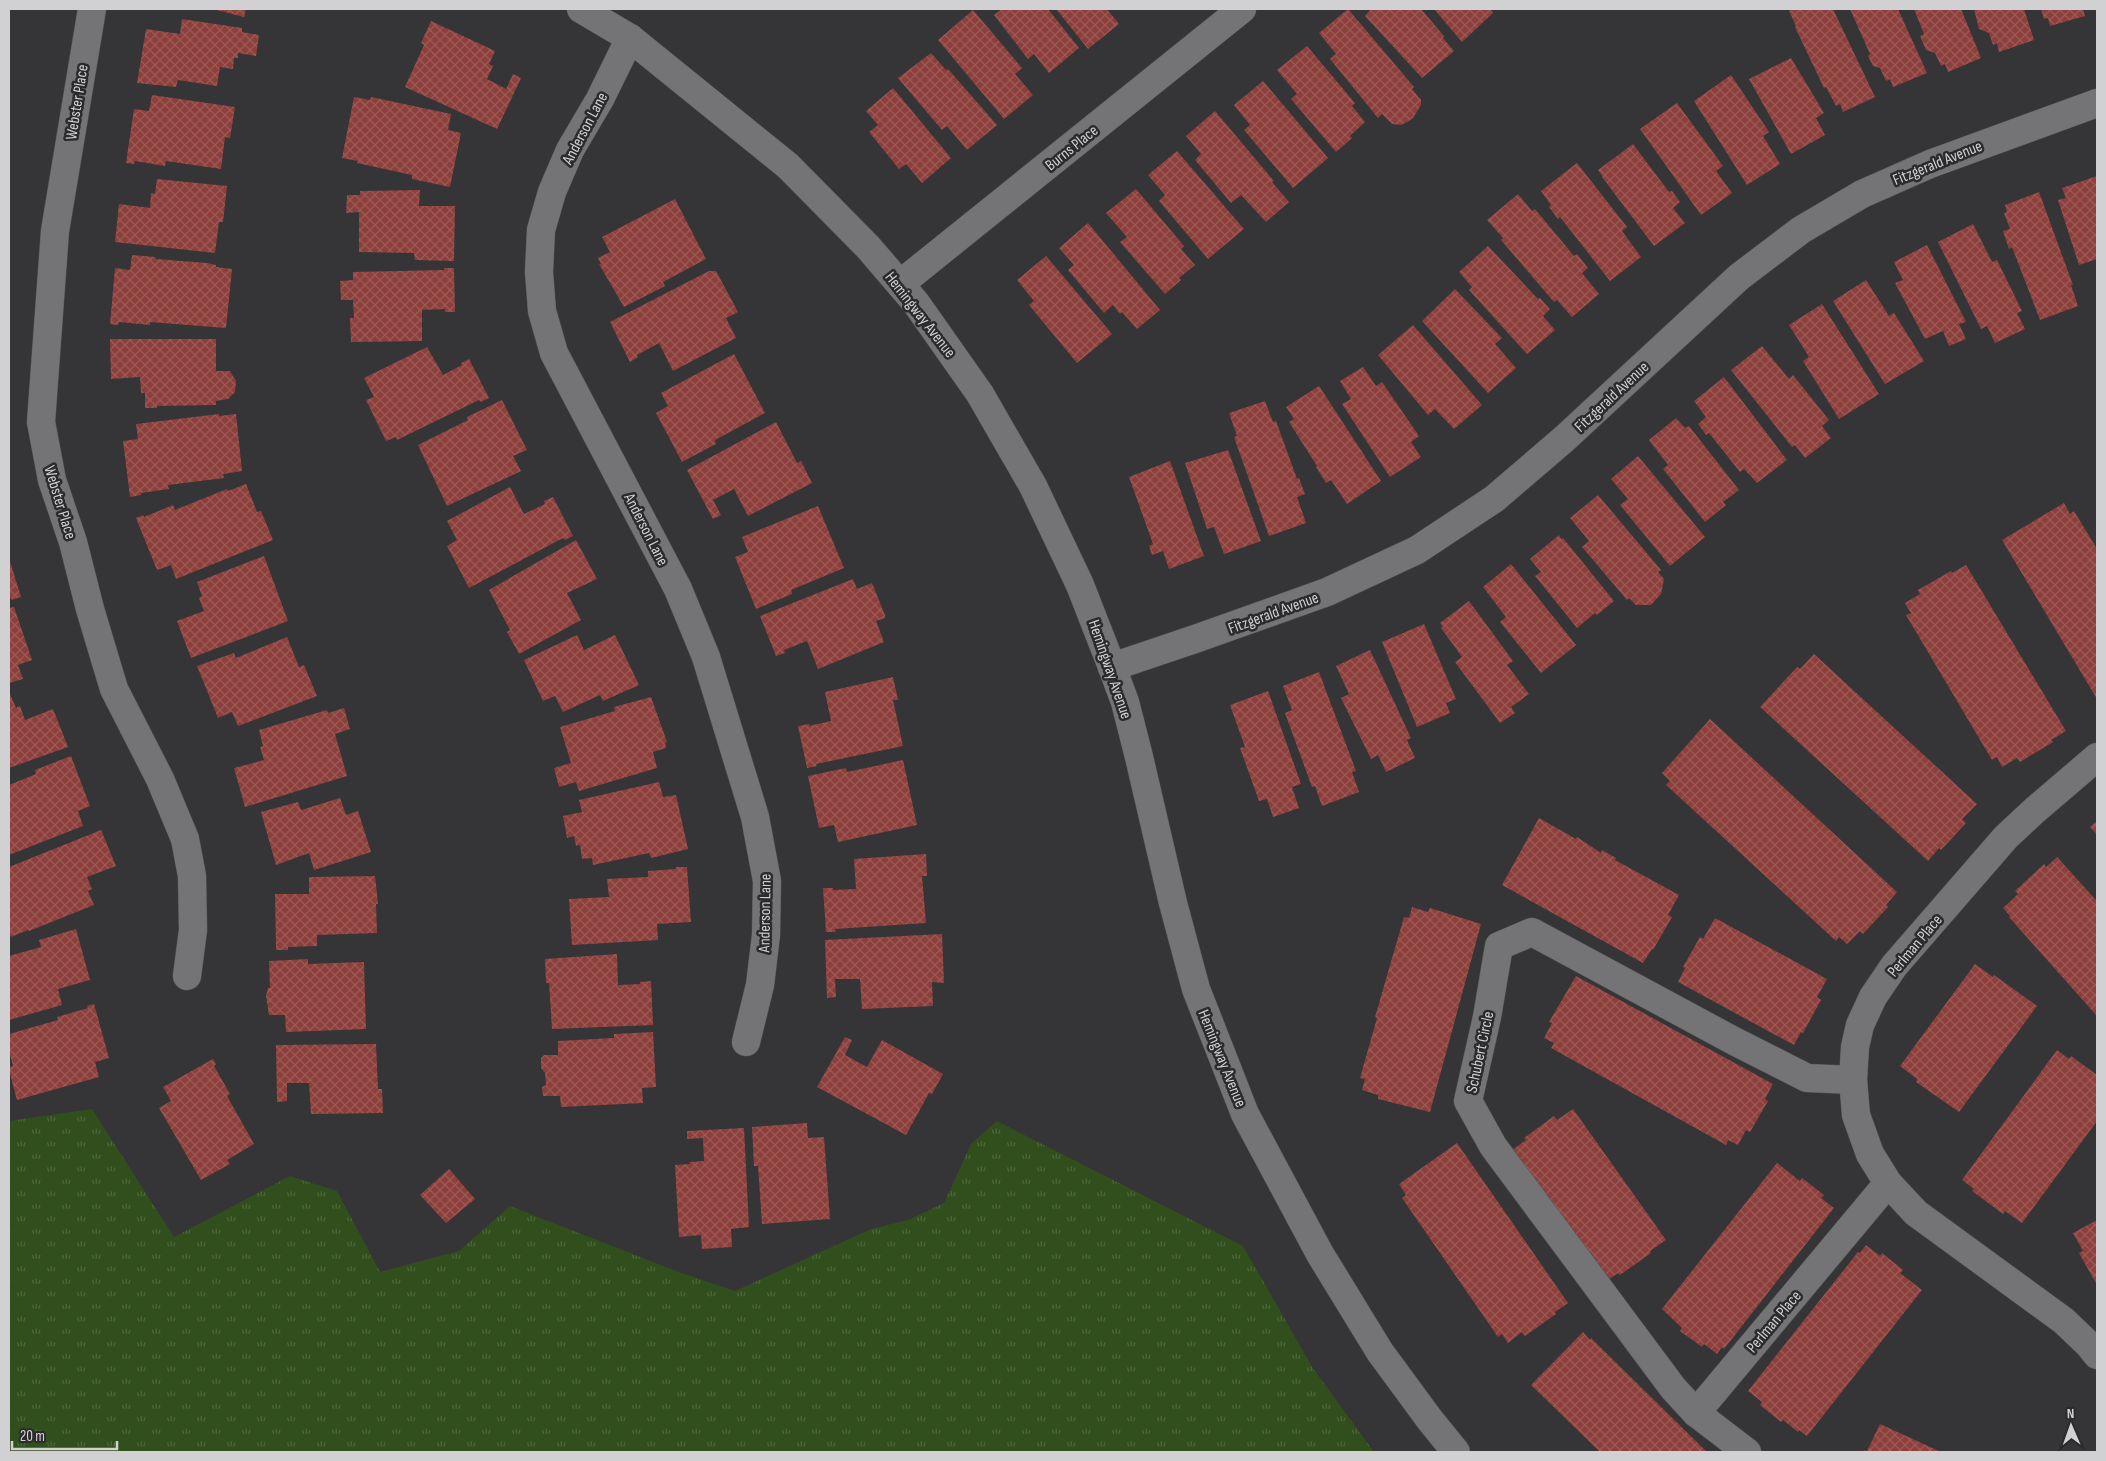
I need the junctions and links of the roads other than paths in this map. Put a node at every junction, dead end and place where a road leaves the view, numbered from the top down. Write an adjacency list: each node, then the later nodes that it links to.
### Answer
1 (92, 9): 9 (street, Webster Place)
2 (581, 9): 4 (street, Hemingway Avenue)
3 (1242, 9): 6 (street, Burns Place)
4 (630, 38): 6 (street, Hemingway Avenue); 10 (street, Anderson Lane)
5 (2097, 103): 7 (street, Fitzgerald Avenue)
6 (900, 284): 7 (street, Hemingway Avenue)
7 (1112, 667): 15 (street, Hemingway Avenue)
8 (2097, 757): 11 (street, Perlman Place)
9 (187, 976)
10 (746, 1042)
11 (1854, 1080): 12 (street, Perlman Place); 14 (street, Schubert Circle)
12 (1888, 1183): 13 (street, Perlman Place); 14 (street, Perlman Place)
13 (2095, 1346)
14 (1696, 1413): 16 (street, Schubert Circle)
15 (1456, 1452)
16 (1747, 1452)

